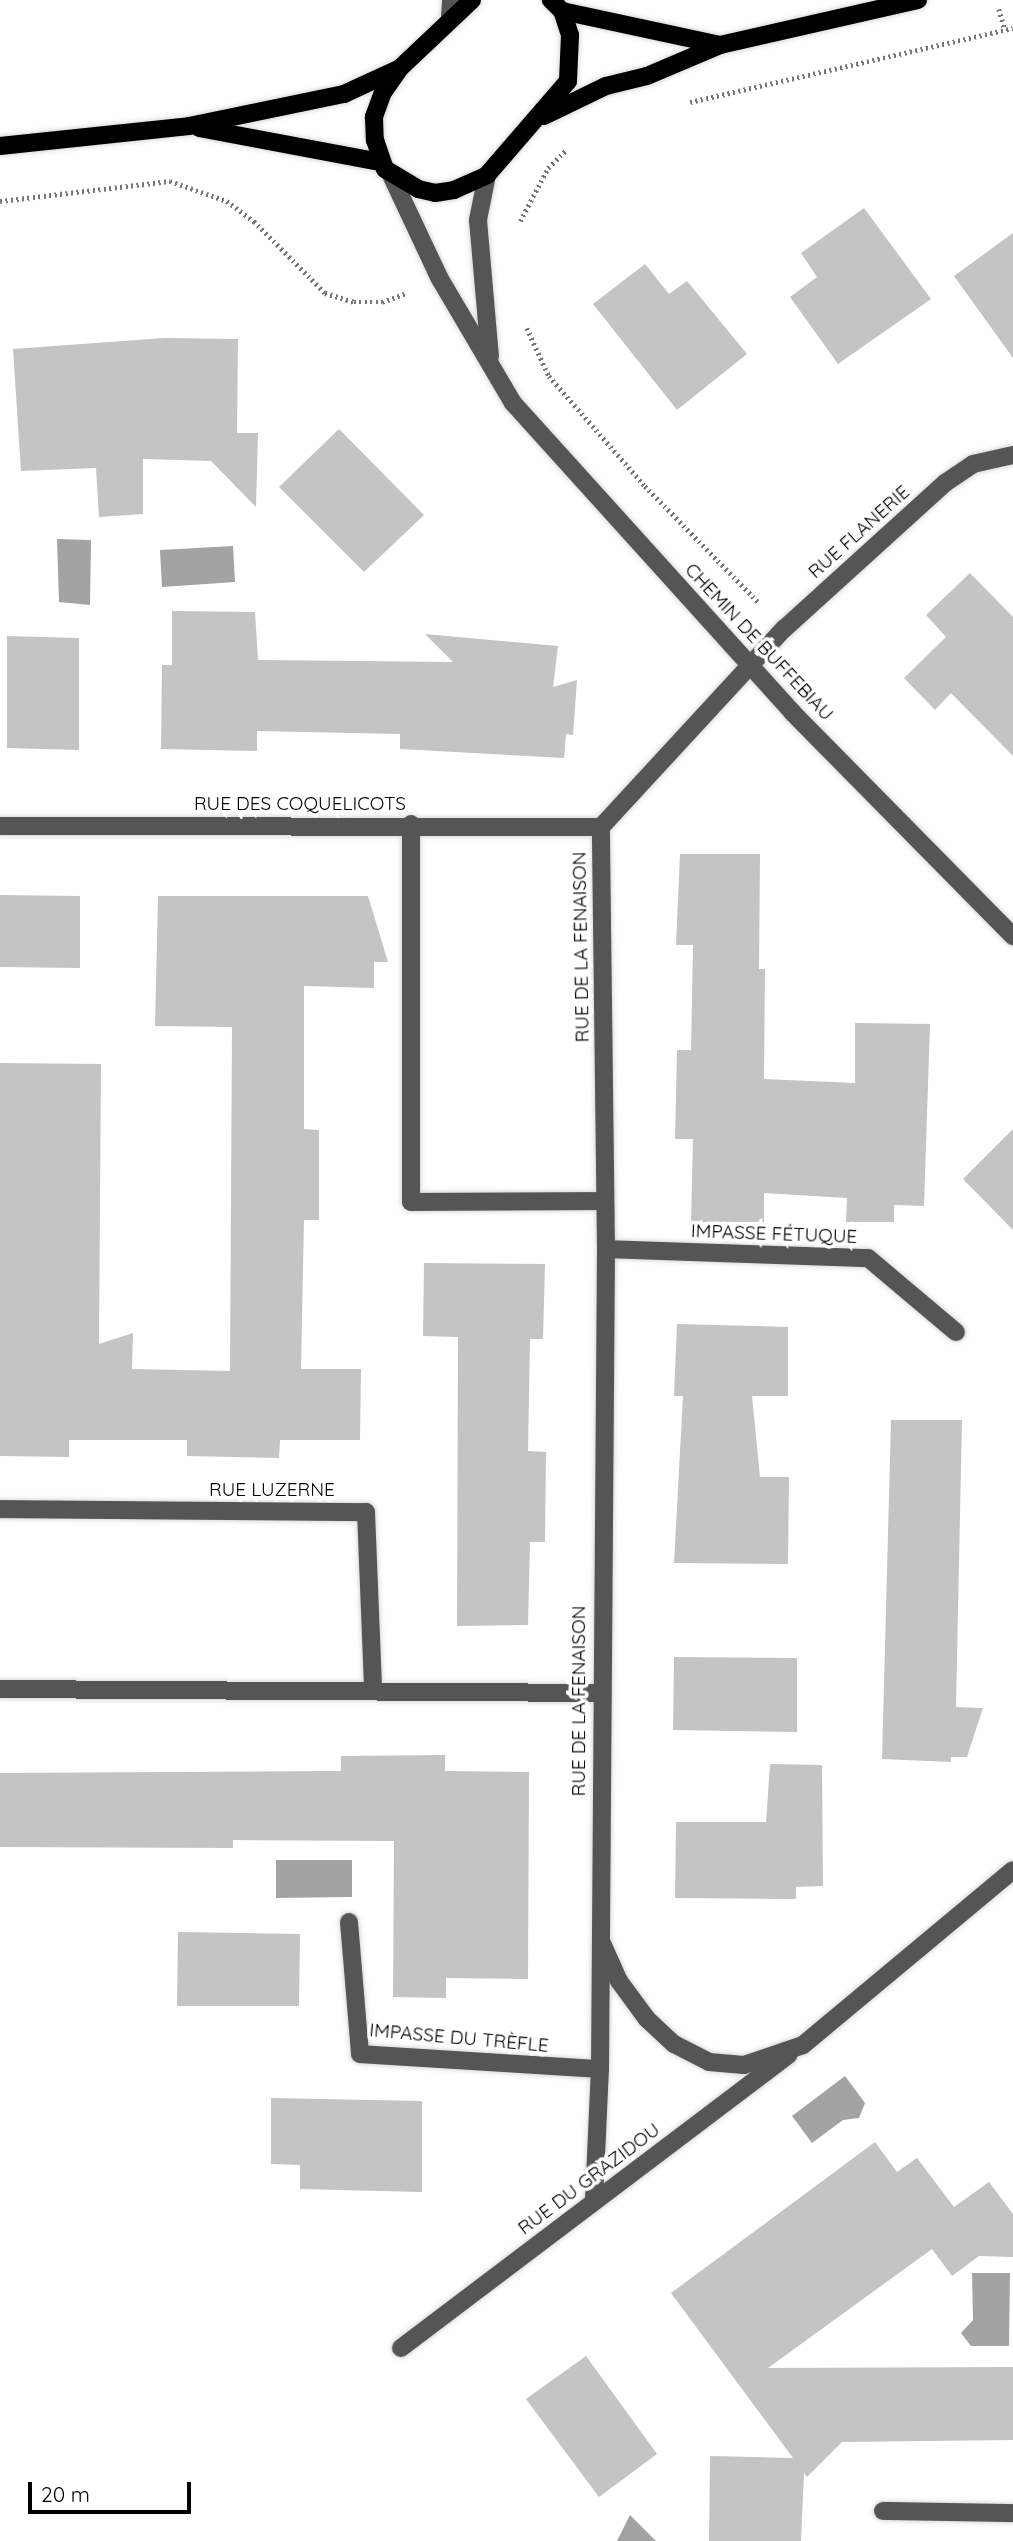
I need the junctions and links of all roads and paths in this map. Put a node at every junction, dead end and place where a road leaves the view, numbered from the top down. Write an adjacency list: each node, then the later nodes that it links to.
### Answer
1 (472, 0): 4 (main road)
2 (918, 0): 8 (main road)
3 (557, 5): 8 (main road); 11 (main road)
4 (451, 8): 9 (main road)
5 (999, 9): 7 (path)
6 (1013, 29): 7 (path)
7 (1005, 30): 10 (path)
8 (720, 45): 11 (main road)
9 (400, 68): 12 (main road); 15 (main road)
10 (675, 105)
11 (541, 117): 16 (main road)
12 (189, 126): 14 (main road); 15 (main road)
13 (574, 141): 18 (path)
14 (0, 146)
15 (386, 168): 16 (main road); 21 (street, CHEMIN DE BUFFEBIAU)
16 (487, 175): 21 (street, CHEMIN DE BUFFEBIAU)
17 (0, 201): 19 (path)
18 (516, 232)
19 (415, 290)
20 (525, 323): 23 (path)
21 (491, 363): 24 (street, CHEMIN DE BUFFEBIAU)
22 (1013, 455): 23 (street, RUE FLANERIE)
23 (784, 629): 24 (street, RUE FLANERIE)
24 (752, 668): 27 (street, RUE DE LA FENAISON); 28 (street, CHEMIN DE BUFFEBIAU)
25 (411, 824): 26 (street, RUE DES COQUELICOTS); 27 (street, RUE DES COQUELICOTS); 29 (street)
26 (0, 826)
27 (601, 827): 29 (street, RUE DE LA FENAISON)
28 (1013, 936)
29 (605, 1201): 30 (street, RUE DE LA FENAISON)
30 (606, 1249): 31 (street, IMPASSE FÉTUQUE); 35 (street, RUE DE LA FENAISON)
31 (957, 1332)
32 (0, 1509): 33 (street, RUE LUZERNE)
33 (373, 1688): 34 (street); 35 (street)
34 (0, 1689)
35 (600, 1693): 38 (street, RUE DE LA FENAISON)
36 (1011, 1869): 39 (street, RUE DU GRAZIDOU)
37 (349, 1922): 40 (street, IMPASSE DU TRÈFLE)
38 (599, 1935): 39 (street, RUE DU GRAZIDOU); 40 (street, RUE DE LA FENAISON)
39 (803, 2045): 41 (street, RUE DU GRAZIDOU)
40 (600, 2069): 41 (street, RUE DE LA FENAISON)
41 (594, 2200): 42 (street, RUE DU GRAZIDOU)
42 (401, 2348)
43 (883, 2511): 44 (street)
44 (1013, 2512)

